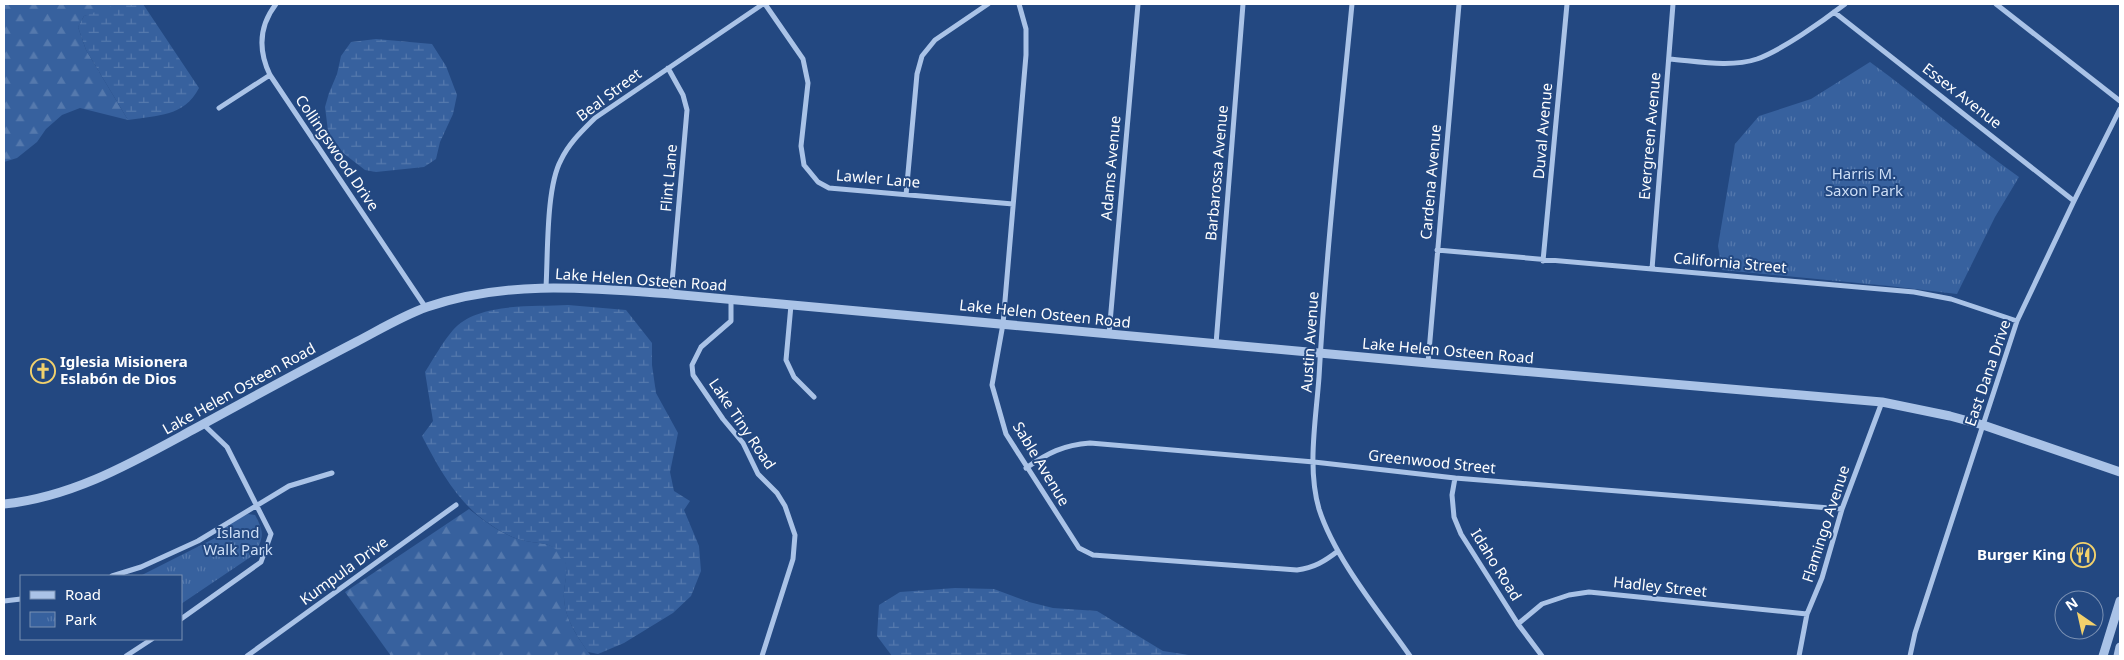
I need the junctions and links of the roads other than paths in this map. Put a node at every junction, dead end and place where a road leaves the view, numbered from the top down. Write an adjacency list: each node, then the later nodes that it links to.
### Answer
1 (276, 4): 16 (street, Collingswood Drive)
2 (764, 4): 15 (street, Beal Street); 20 (street, Lawler Lane)
3 (988, 4): 20 (street)
4 (1019, 4): 22 (street, Sable Avenue)
5 (1138, 4): 33 (street, Adams Avenue)
6 (1244, 4): 34 (street, Barbarossa Avenue)
7 (1352, 4): 35 (street, Austin Avenue)
8 (1459, 4): 23 (street, Cardena Avenue)
9 (1567, 4): 24 (street, Duval Avenue)
10 (1673, 4): 14 (street, Evergreen Avenue)
11 (1845, 4): 13 (street)
12 (1996, 4): 17 (street)
13 (1834, 12): 14 (street); 21 (street, Essex Avenue)
14 (1669, 59): 25 (street, Evergreen Avenue)
15 (668, 68): 26 (street, Beal Street); 27 (street, Flint Lane)
16 (270, 75): 18 (street); 30 (street, Collingswood Drive)
17 (2120, 101)
18 (219, 108)
19 (2120, 109): 21 (street, East Dana Drive)
20 (906, 195): 22 (street, Lawler Lane)
21 (2074, 201): 31 (street, East Dana Drive)
22 (1013, 204): 32 (street, Sable Avenue)
23 (1438, 250): 24 (street, California Street); 36 (street, Cardena Avenue)
24 (1543, 261): 25 (street, California Street)
25 (1652, 269): 31 (street, California Street)
26 (546, 287): 27 (street, Lake Helen Osteen Road); 30 (street, Lake Helen Osteen Road)
27 (671, 294): 28 (street, Lake Helen Osteen Road)
28 (731, 299): 29 (street, Lake Helen Osteen Road); 62 (street, Lake Tiny Road)
29 (791, 305): 32 (street, Lake Helen Osteen Road); 37 (street)
30 (426, 308): 39 (street, Lake Helen Osteen Road)
31 (2017, 321): 40 (street, East Dana Drive)
32 (1003, 324): 33 (street, Lake Helen Osteen Road); 42 (street, Sable Avenue)
33 (1109, 335): 34 (street, Lake Helen Osteen Road)
34 (1216, 344): 35 (street, Lake Helen Osteen Road)
35 (1320, 353): 36 (street, Lake Helen Osteen Road); 41 (street, Austin Avenue)
36 (1428, 363): 38 (street, Lake Helen Osteen Road)
37 (814, 398)
38 (1882, 402): 40 (street, Lake Helen Osteen Road); 49 (street, Flamingo Avenue)
39 (203, 424): 46 (street, Lake Helen Osteen Road); 47 (street)
40 (1983, 425): 43 (street, Lake Helen Osteen Road); 66 (street, East Dana Drive)
41 (1314, 462): 42 (street, Greenwood Street); 45 (street, Greenwood Street); 50 (street, Austin Avenue)
42 (1026, 468): 50 (street, Sable Avenue)
43 (2120, 472)
44 (332, 473): 47 (street)
45 (1456, 478): 49 (street, Greenwood Street); 57 (street, Idaho Road)
46 (4, 504)
47 (258, 504): 51 (street); 56 (street)
48 (456, 505): 61 (street, Kumpula Drive)
49 (1842, 509): 55 (street, Flamingo Avenue)
50 (1338, 551): 63 (street, Austin Avenue)
51 (115, 575)
52 (20, 599): 53 (street)
53 (4, 601)
54 (2120, 601): 67 (street)
55 (1807, 614): 57 (street, Hadley Street); 65 (street, Flamingo Avenue)
56 (182, 618)
57 (1518, 624): 64 (street, Idaho Road)
58 (150, 640): 60 (street)
59 (2120, 647): 68 (street)
60 (126, 656)
61 (247, 656)
62 (762, 656)
63 (1410, 656)
64 (1542, 656)
65 (1800, 656)
66 (1910, 656)
67 (2103, 656)
68 (2118, 656)

